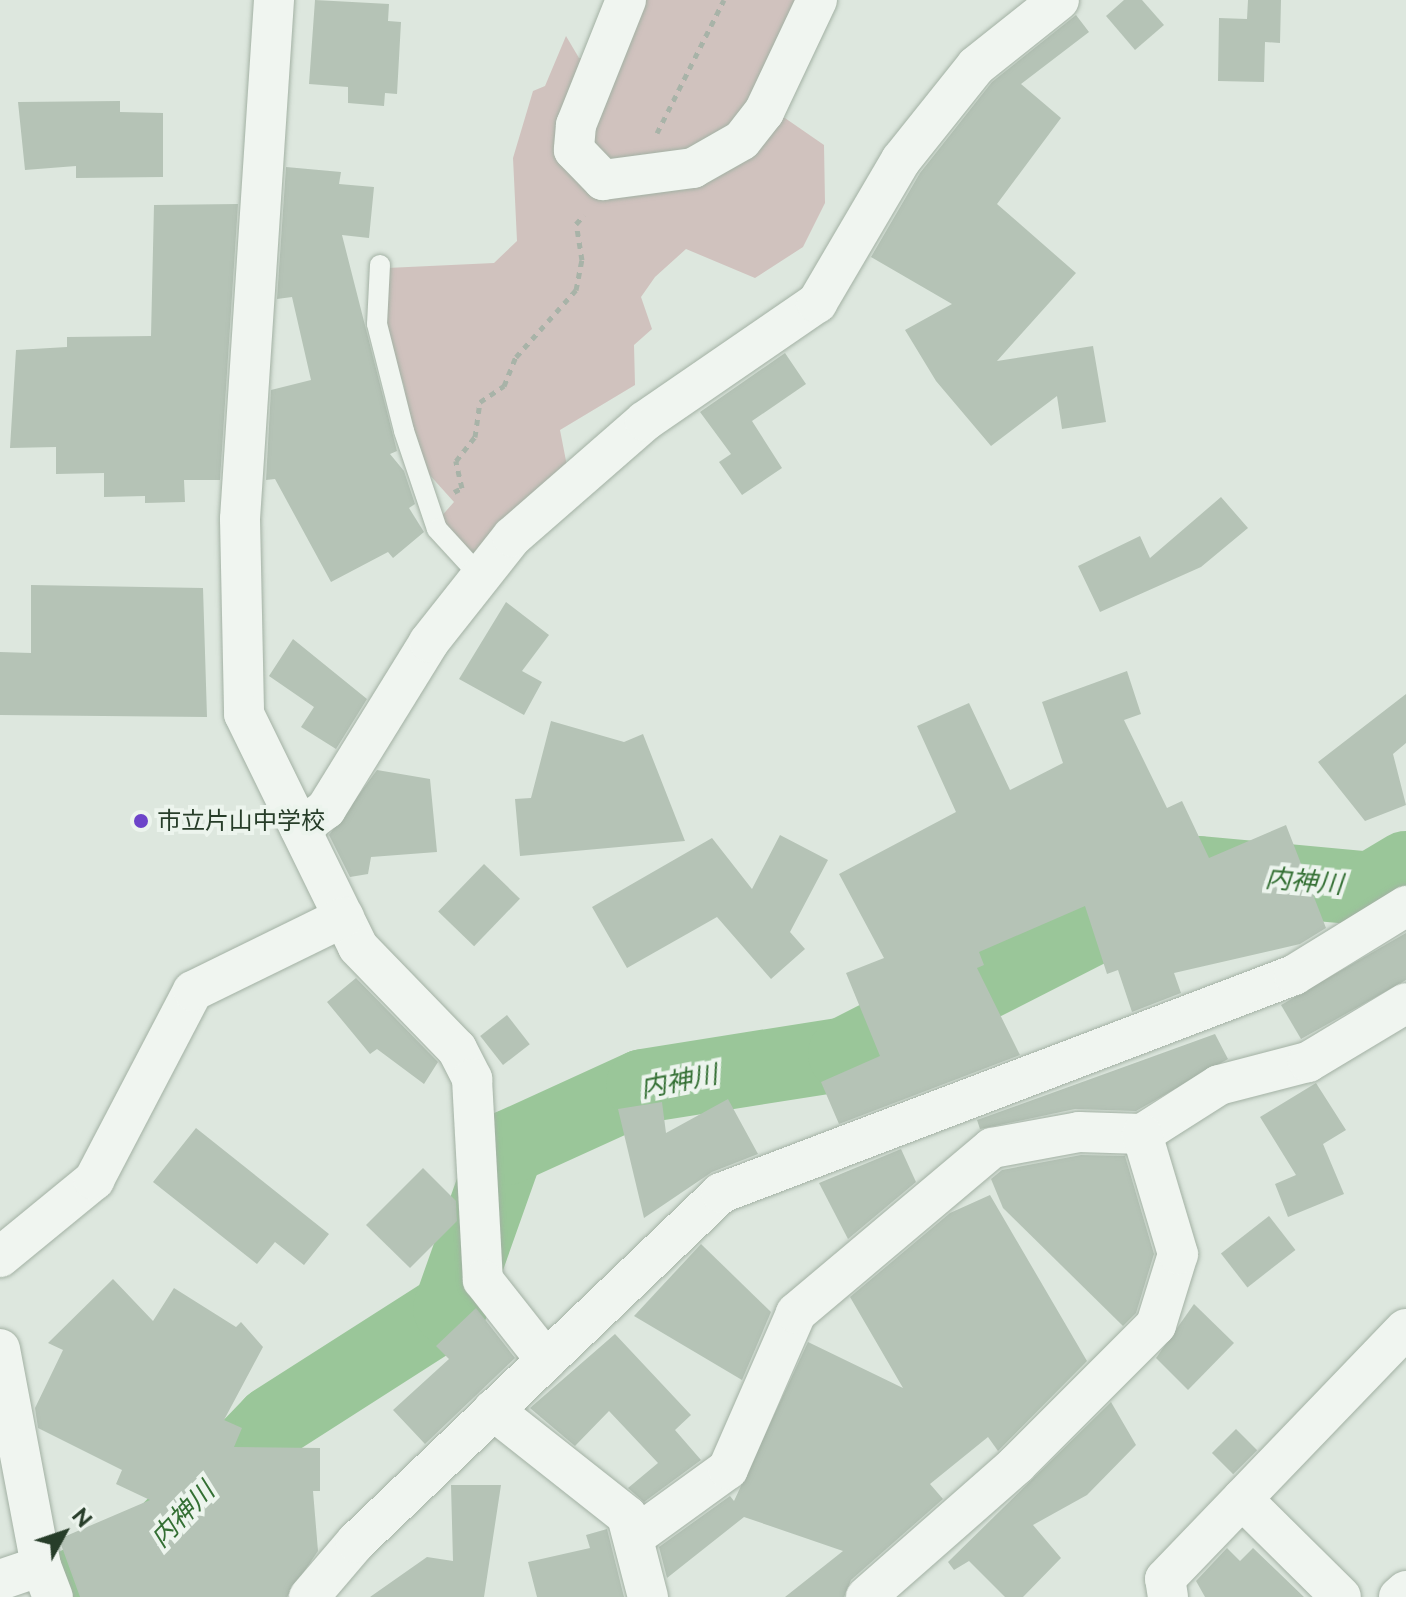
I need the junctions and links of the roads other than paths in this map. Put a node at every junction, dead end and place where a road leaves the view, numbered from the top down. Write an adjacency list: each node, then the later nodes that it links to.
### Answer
1 (274, 0): 7 (street)
2 (626, 0): 3 (street)
3 (817, 0)
4 (1059, 0): 6 (street)
5 (380, 265): 6 (lane)
6 (480, 576): 7 (street)
7 (300, 828): 9 (street)
8 (1406, 906): 15 (street)
9 (344, 917): 12 (street); 15 (street)
10 (1406, 1003): 11 (street)
11 (1142, 1134): 18 (street); 24 (street)
12 (0, 1257)
13 (1406, 1329): 17 (street)
14 (0, 1349): 20 (street)
15 (546, 1360): 16 (street)
16 (493, 1410): 18 (street); 22 (street)
17 (1242, 1499): 25 (street); 26 (street)
18 (634, 1537): 23 (street)
19 (0, 1580): 20 (street)
20 (47, 1582)
21 (1406, 1591): 27 (street)
22 (309, 1597)
23 (648, 1597)
24 (866, 1597)
25 (1168, 1597)
26 (1341, 1597)
27 (1399, 1597)

